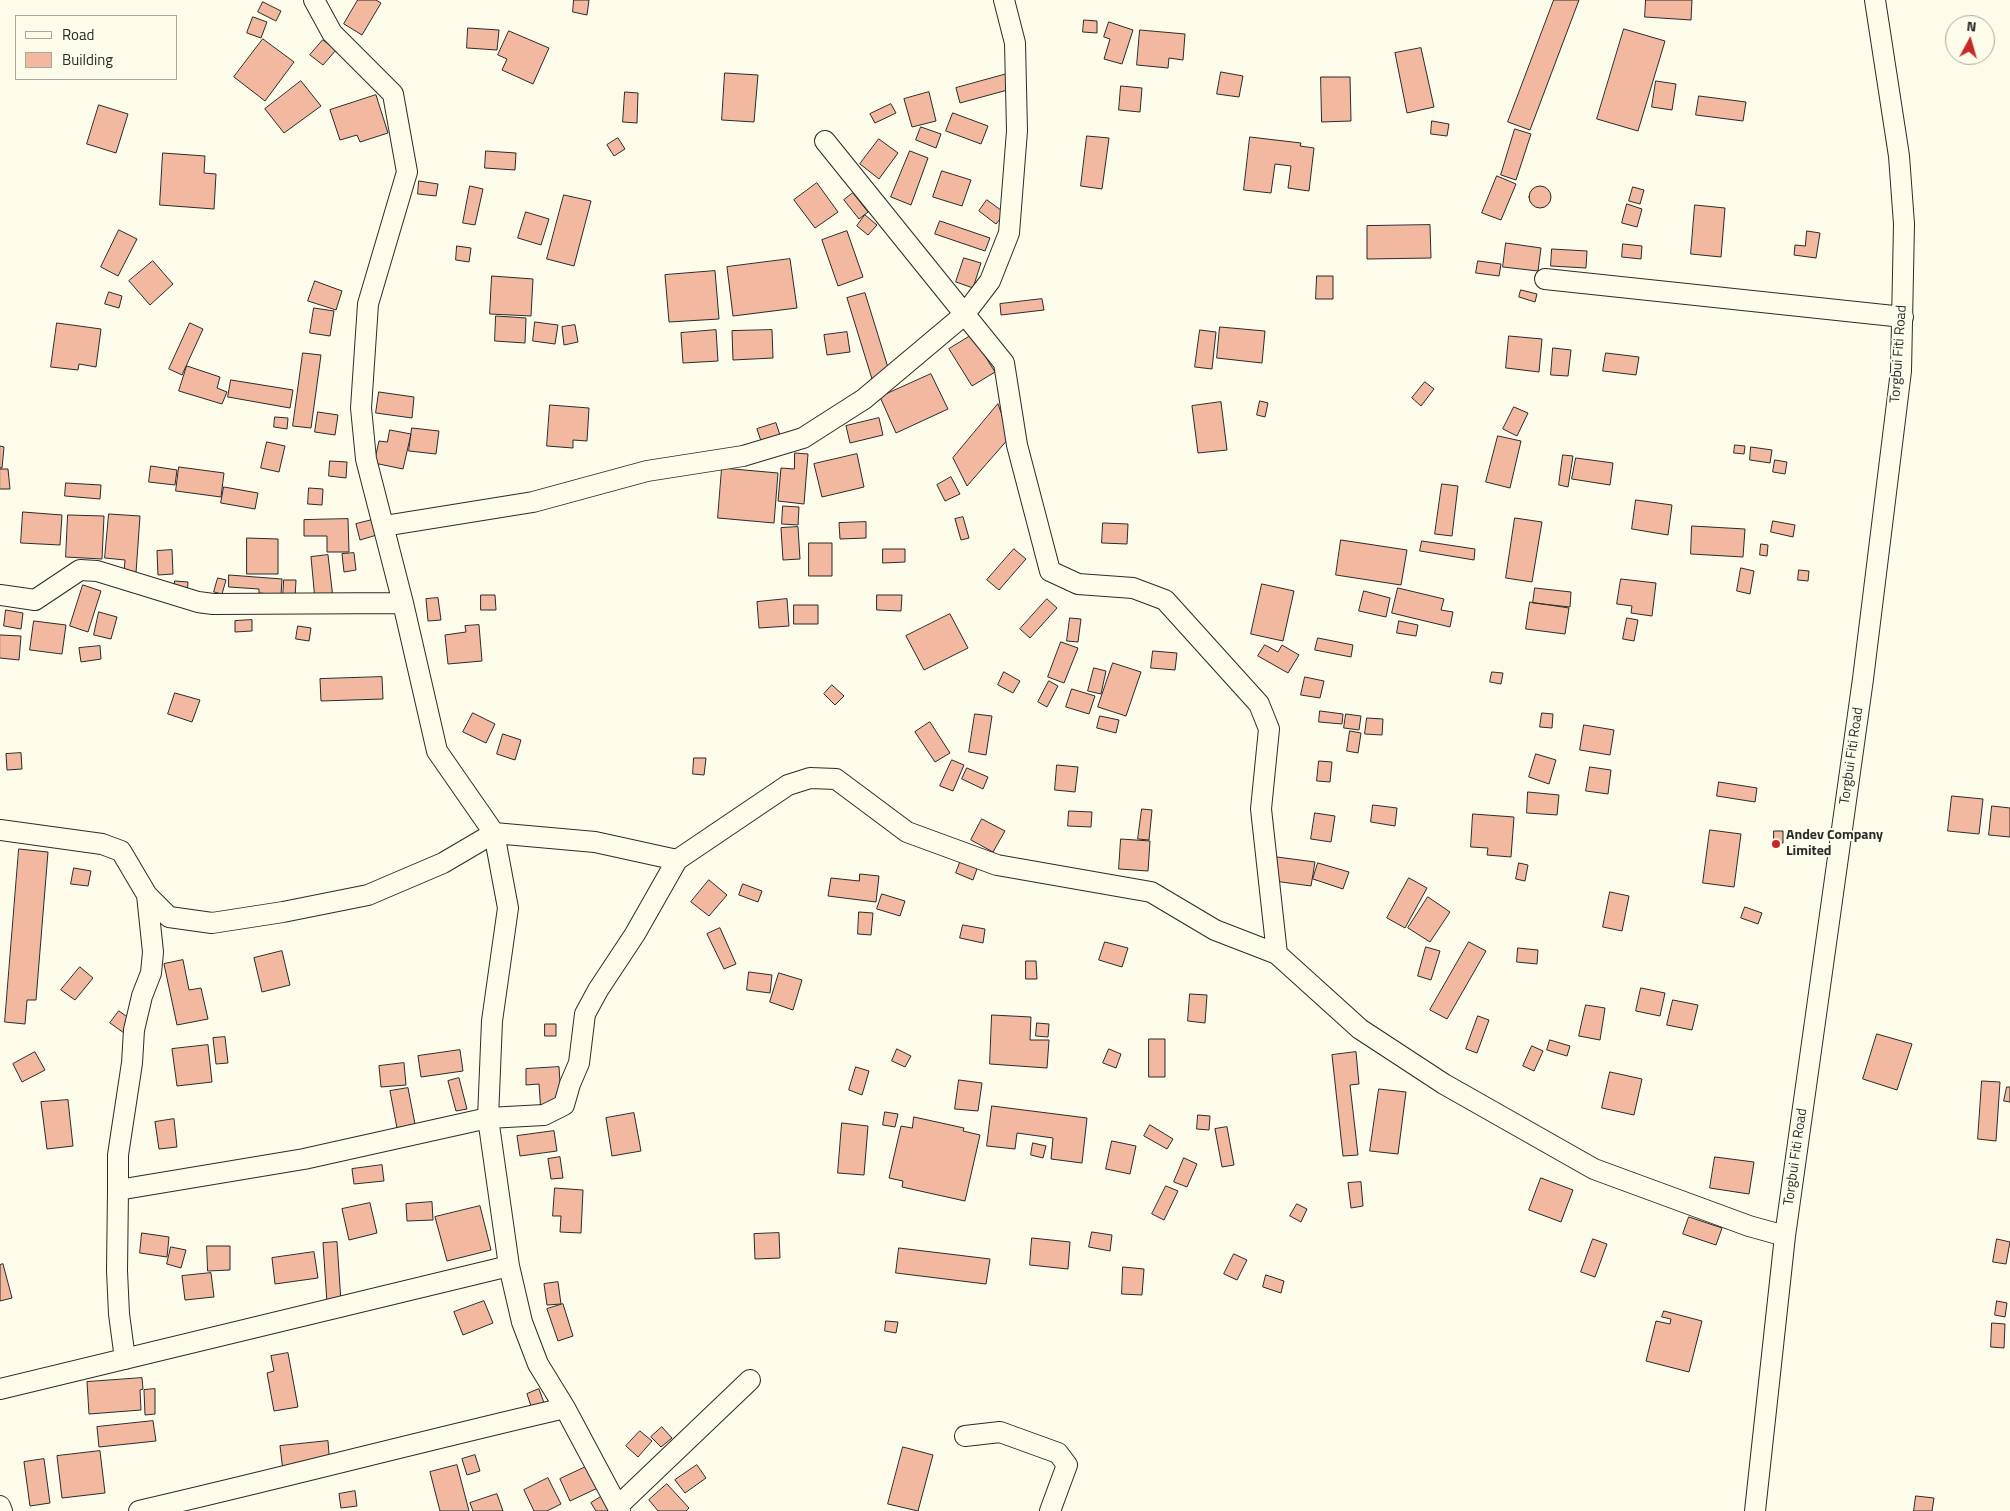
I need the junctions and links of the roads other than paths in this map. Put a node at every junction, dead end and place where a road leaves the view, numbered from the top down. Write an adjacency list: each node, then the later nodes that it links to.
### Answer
1 (314, 0): 8 (street)
2 (1004, 0): 6 (street)
3 (1875, 0): 7 (street, Torgbui Fiti Road)
4 (825, 141): 6 (street)
5 (1545, 278): 7 (street)
6 (964, 315): 8 (street); 15 (street)
7 (1903, 317): 18 (street, Torgbui Fiti Road)
8 (384, 526): 10 (street)
9 (0, 595): 10 (street)
10 (404, 603): 12 (street)
11 (0, 830): 14 (street)
12 (494, 833): 13 (street); 14 (street); 16 (street)
13 (677, 860): 15 (street); 16 (street)
14 (147, 895): 17 (street)
15 (1277, 954): 18 (street)
16 (488, 1118): 17 (street); 19 (street)
17 (118, 1190): 20 (street)
18 (1785, 1236): 30 (street, Torgbui Fiti Road)
19 (509, 1266): 20 (street); 23 (street)
20 (125, 1359): 22 (street)
21 (750, 1380): 26 (street)
22 (2, 1392)
23 (565, 1408): 26 (street); 28 (street)
24 (965, 1436): 29 (street)
25 (0, 1506): 27 (street)
26 (619, 1508)
27 (2, 1511)
28 (140, 1511)
29 (1050, 1511)
30 (1755, 1511)

